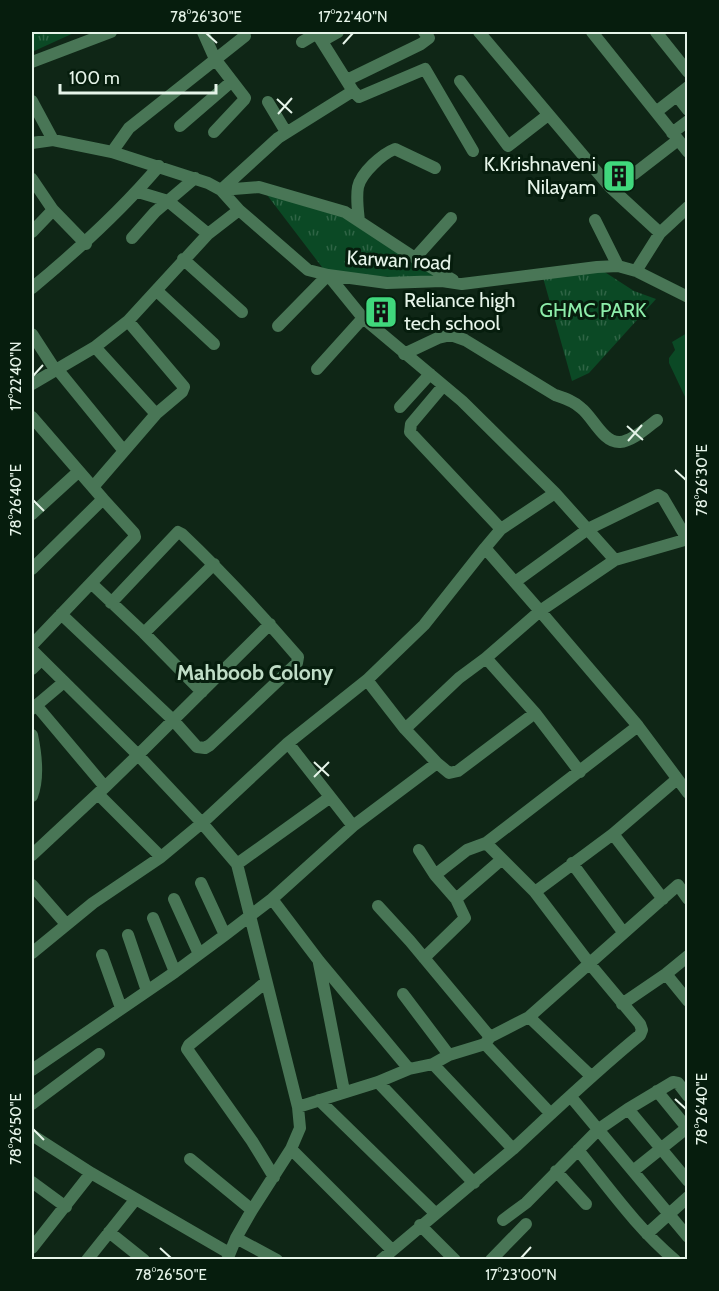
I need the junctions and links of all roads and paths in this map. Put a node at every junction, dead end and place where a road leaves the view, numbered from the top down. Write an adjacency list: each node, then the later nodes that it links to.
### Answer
1 (106, 32): 12 (street)
2 (203, 32): 11 (street)
3 (338, 32): 8 (street)
4 (424, 32): 16 (street)
5 (479, 32): 23 (street)
6 (592, 32): 22 (street)
7 (656, 32): 13 (street)
8 (318, 35): 10 (street); 16 (street)
9 (245, 36): 11 (street)
10 (302, 42)
11 (215, 58): 15 (street); 31 (street)
12 (32, 62)
13 (687, 72)
14 (460, 81): 23 (street)
15 (231, 82): 25 (street); 26 (street)
16 (350, 86): 27 (street); 32 (street)
17 (687, 87): 18 (street)
18 (677, 96): 21 (street); 22 (street)
19 (32, 101): 29 (street)
20 (268, 102): 27 (street)
21 (687, 110)
22 (656, 112): 28 (street)
23 (548, 115): 49 (street)
24 (687, 121): 28 (street)
25 (180, 126)
26 (214, 132)
27 (286, 132): 39 (street)
28 (675, 137): 33 (street); 36 (street)
29 (53, 140): 30 (street, Karwan road); 31 (street, Karwan road)
30 (32, 143)
31 (112, 152): 34 (street, Karwan road)
32 (473, 152)
33 (687, 153)
34 (159, 166): 37 (street, Karwan road); 40 (street)
35 (435, 168): 47 (street)
36 (634, 174)
37 (195, 178): 39 (street, Karwan road); 41 (street)
38 (32, 179): 43 (street)
39 (221, 190): 44 (street, Karwan road); 47 (street)
40 (138, 192): 41 (street); 52 (street)
41 (168, 201): 50 (street); 51 (street)
42 (687, 207): 49 (street)
43 (53, 210): 48 (street); 52 (street)
44 (239, 210): 50 (street); 57 (street, Karwan road)
45 (451, 218): 53 (street)
46 (595, 220): 55 (street)
47 (359, 222): 53 (street)
48 (32, 232)
49 (660, 233): 56 (street)
50 (208, 234): 54 (street)
51 (132, 238)
52 (86, 243): 59 (street)
53 (415, 258): 58 (street)
54 (183, 259): 60 (street); 62 (street)
55 (618, 266): 56 (street, Karwan road); 58 (street, Karwan road)
56 (636, 271): 61 (street, Karwan road)
57 (328, 275): 58 (street, Karwan road); 63 (street); 65 (street)
58 (457, 282)
59 (32, 288)
60 (157, 291): 64 (street); 67 (street)
61 (687, 297)
62 (242, 312)
63 (363, 318): 69 (street); 70 (street)
64 (128, 321): 68 (street); 76 (street)
65 (278, 326)
66 (32, 334): 71 (street)
67 (214, 344)
68 (95, 347): 71 (street); 76 (street)
69 (404, 354): 72 (street); 78 (street)
70 (316, 369)
71 (57, 370): 73 (street); 79 (street)
72 (430, 374): 74 (street); 75 (street)
73 (32, 384)
74 (443, 386): 82 (street); 85 (street)
75 (400, 407)
76 (156, 414): 79 (street)
77 (32, 417): 80 (street)
78 (657, 420)
79 (124, 451): 81 (street)
80 (78, 472): 81 (street); 84 (street)
81 (93, 488): 83 (street)
82 (555, 494): 85 (street); 86 (street)
83 (103, 499): 91 (street); 93 (street)
84 (32, 514)
85 (501, 529): 88 (street)
86 (588, 529): 87 (street); 89 (street); 92 (street)
87 (687, 539): 89 (street)
88 (485, 548): 92 (street); 104 (street)
89 (615, 560): 95 (street)
90 (214, 564): 94 (street); 97 (street); 98 (street)
91 (32, 569)
92 (515, 582): 95 (street)
93 (91, 583): 94 (street); 96 (street)
94 (111, 603): 98 (street)
95 (540, 611): 101 (street); 110 (street)
96 (61, 614): 99 (street); 109 (street)
97 (270, 624): 106 (street); 109 (street)
98 (144, 633): 106 (street)
99 (32, 645)
100 (32, 650): 102 (street)
101 (486, 658): 108 (street); 111 (street)
102 (41, 660): 103 (street); 105 (street)
103 (32, 669)
104 (367, 680): 111 (street); 113 (street)
105 (64, 682): 107 (street); 114 (street)
106 (202, 692): 109 (street)
107 (34, 707): 118 (street)
108 (535, 713): 115 (street); 116 (street)
109 (173, 720): 114 (street)
110 (638, 726): 116 (street); 117 (street)
111 (405, 729): 115 (street)
112 (32, 735): 120 (street)
113 (288, 743): 121 (street); 122 (street)
114 (138, 755): 118 (street); 122 (street)
115 (437, 763): 123 (street)
116 (580, 772): 125 (street)
117 (676, 780): 119 (street); 124 (street)
118 (102, 791): 127 (street); 128 (street)
119 (687, 793)
120 (32, 796)
121 (329, 798): 123 (street); 131 (street)
122 (202, 823): 128 (street); 131 (street)
123 (353, 826): 137 (street)
124 (613, 834): 130 (street); 139 (street)
125 (486, 843): 129 (street); 132 (street)
126 (419, 850): 132 (street)
127 (32, 855)
128 (161, 857): 145 (street)
129 (501, 860): 136 (street); 138 (street)
130 (572, 863): 136 (street); 146 (street)
131 (237, 864): 143 (street)
132 (435, 875): 138 (street)
133 (683, 881): 139 (street); 140 (street)
134 (201, 883): 148 (street)
135 (32, 885): 145 (street)
136 (535, 892): 155 (street)
137 (272, 899): 143 (street); 154 (street)
138 (456, 899): 153 (street)
139 (663, 899): 146 (street)
140 (687, 899)
141 (174, 900): 150 (street)
142 (378, 906): 153 (street)
143 (250, 914): 148 (street); 158 (street)
144 (153, 918): 156 (street)
145 (66, 924): 149 (street)
146 (623, 932): 155 (street)
147 (128, 935): 159 (street)
148 (225, 935): 150 (street)
149 (32, 953)
150 (199, 954): 156 (street)
151 (102, 955): 163 (street)
152 (687, 956): 157 (street)
153 (424, 958): 165 (street)
154 (319, 961): 169 (street); 173 (street)
155 (589, 963): 162 (street); 164 (street)
156 (175, 972): 159 (street)
157 (666, 974): 161 (street); 162 (street)
158 (266, 982): 179 (street); 193 (street)
159 (147, 991): 163 (street)
160 (403, 994): 167 (street)
161 (687, 1001)
162 (622, 1004): 171 (street)
163 (121, 1008): 170 (street)
164 (529, 1017): 165 (street); 171 (street)
165 (488, 1041): 167 (street); 181 (street)
166 (99, 1054): 178 (street)
167 (449, 1055): 168 (street)
168 (434, 1064): 169 (street); 187 (street)
169 (409, 1069): 172 (street)
170 (32, 1070)
171 (591, 1076): 175 (street)
172 (378, 1082): 173 (street); 196 (street)
173 (344, 1091): 177 (street)
174 (657, 1091): 176 (street); 180 (street); 182 (street)
175 (571, 1096): 181 (street); 183 (street)
176 (687, 1096)
177 (319, 1100): 179 (street); 202 (street)
178 (32, 1104)
179 (298, 1107): 186 (street)
180 (628, 1109): 183 (street); 185 (street)
181 (551, 1114): 187 (street)
182 (687, 1128): 185 (street)
183 (599, 1129): 188 (street); 191 (street)
184 (33, 1138): 192 (street)
185 (660, 1148): 191 (street); 194 (street)
186 (291, 1149): 193 (street); 212 (street)
187 (513, 1149): 196 (street)
188 (578, 1150): 190 (street); 208 (street)
189 (190, 1159): 201 (street)
190 (556, 1171): 199 (street); 204 (street)
191 (633, 1171): 203 (street)
192 (91, 1173): 198 (street); 200 (street)
193 (274, 1177): 201 (street)
194 (687, 1181)
195 (32, 1182): 200 (street)
196 (474, 1183): 202 (street)
197 (687, 1197): 203 (street)
198 (135, 1200): 207 (street); 213 (street)
199 (586, 1204)
200 (66, 1207): 211 (street)
201 (252, 1210): 210 (street)
202 (435, 1213): 206 (street)
203 (668, 1215): 208 (street); 209 (street)
204 (503, 1220)
205 (526, 1224): 219 (street)
206 (420, 1225): 212 (street); 218 (street)
207 (109, 1232): 214 (street); 215 (street)
208 (647, 1234): 220 (street)
209 (687, 1237)
210 (236, 1238): 213 (street); 216 (street)
211 (34, 1240)
212 (392, 1250): 217 (street)
213 (228, 1256)
214 (87, 1260)
215 (144, 1260)
216 (278, 1260)
217 (381, 1260)
218 (455, 1260)
219 (491, 1260)
220 (675, 1260)

